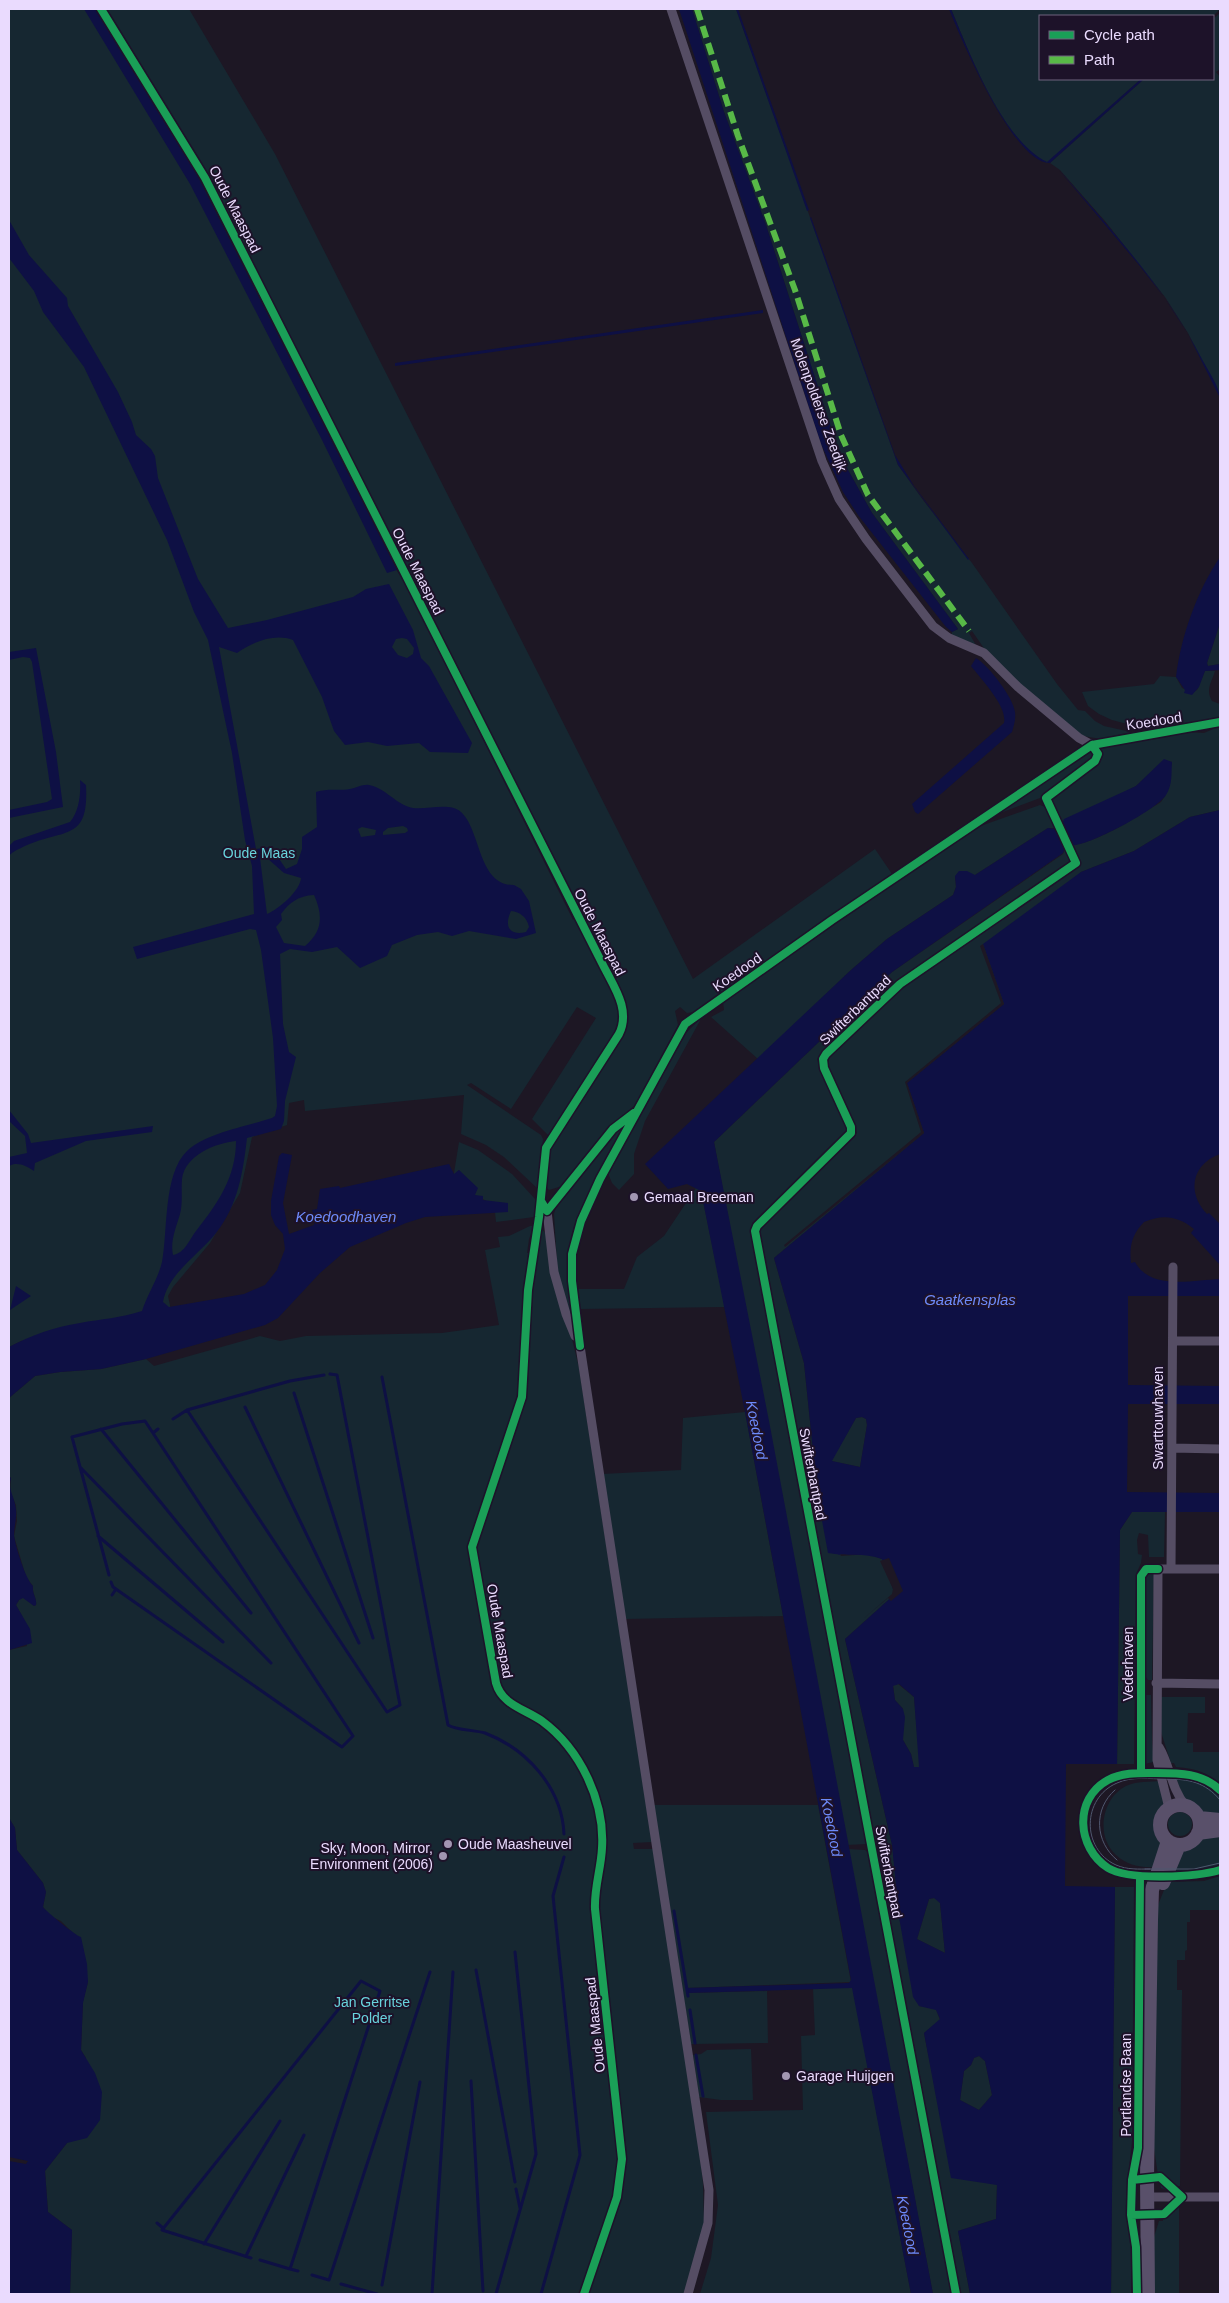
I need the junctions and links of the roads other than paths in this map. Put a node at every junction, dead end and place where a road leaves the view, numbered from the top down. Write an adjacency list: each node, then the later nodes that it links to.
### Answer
1 (671, 9): 3 (street, Molenpolderse Zeedijk)
2 (1220, 722): 3 (street, Koedood)
3 (1092, 744): 4 (street, Koedood)
4 (636, 1112): 8 (street, Koedood); 8 (street)
5 (1173, 1267): 6 (street, Swarttouwhaven)
6 (1173, 1341): 7 (street); 9 (street, Swarttouwhaven)
7 (1220, 1341)
8 (580, 1346): 25 (street, Koedood)
9 (1172, 1448): 10 (street); 11 (street, Swarttouwhaven)
10 (1220, 1449)
11 (1171, 1570): 12 (street); 13 (street, Vederhaven)
12 (1220, 1570)
13 (1156, 1683): 14 (street); 15 (street, Vederhaven)
14 (1220, 1684)
15 (1159, 1747): 16 (street, Vederhaven); 17 (street, Vederhaven)
16 (1184, 1805): 17 (street); 18 (street)
17 (1169, 1808): 22 (street)
18 (1199, 1818): 19 (street); 21 (street)
19 (1220, 1820)
20 (1220, 1830): 21 (street)
21 (1198, 1833): 22 (street)
22 (1174, 1843): 23 (street, Portlandse Baan)
23 (1147, 2197): 24 (street); 26 (street, Portlandse Baan)
24 (1220, 2197)
25 (688, 2294)
26 (1148, 2294)

